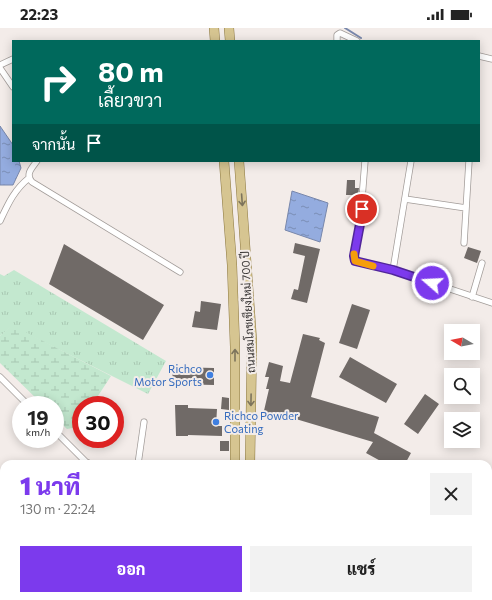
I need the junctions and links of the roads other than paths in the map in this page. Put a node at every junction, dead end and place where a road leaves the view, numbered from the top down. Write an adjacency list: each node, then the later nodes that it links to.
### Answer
1 (214, 28): 3 (main road)
2 (230, 28): 4 (main road)
3 (215, 40)
4 (230, 40)
5 (337, 40): 6 (street)
6 (355, 40)
7 (480, 56): 8 (street)
8 (492, 59)
9 (12, 60): 10 (street)
10 (0, 67): 11 (street)
11 (12, 85)
12 (37, 162): 18 (street)
13 (224, 162): 34 (main road, ถนนสมโภชเชียงใหม่ 700 ปี, one-way to 13)
14 (239, 162): 35 (main road, ถนนสมโภชเชียงใหม่ 700 ปี, one-way to 35)
15 (365, 162): 24 (street)
16 (411, 162): 19 (street)
17 (468, 162): 20 (street)
18 (29, 178): 21 (street); 25 (street)
19 (405, 199): 20 (street); 24 (street)
20 (466, 208): 22 (street)
21 (0, 221)
22 (464, 243)
23 (482, 263): 26 (street)
24 (393, 270): 26 (street)
25 (180, 272)
26 (472, 297): 27 (street)
27 (492, 303)
28 (0, 377): 29 (street)
29 (19, 396)
30 (144, 422): 33 (street)
31 (64, 440): 32 (street)
32 (84, 460)
33 (139, 460)
34 (235, 460)
35 (250, 460)

